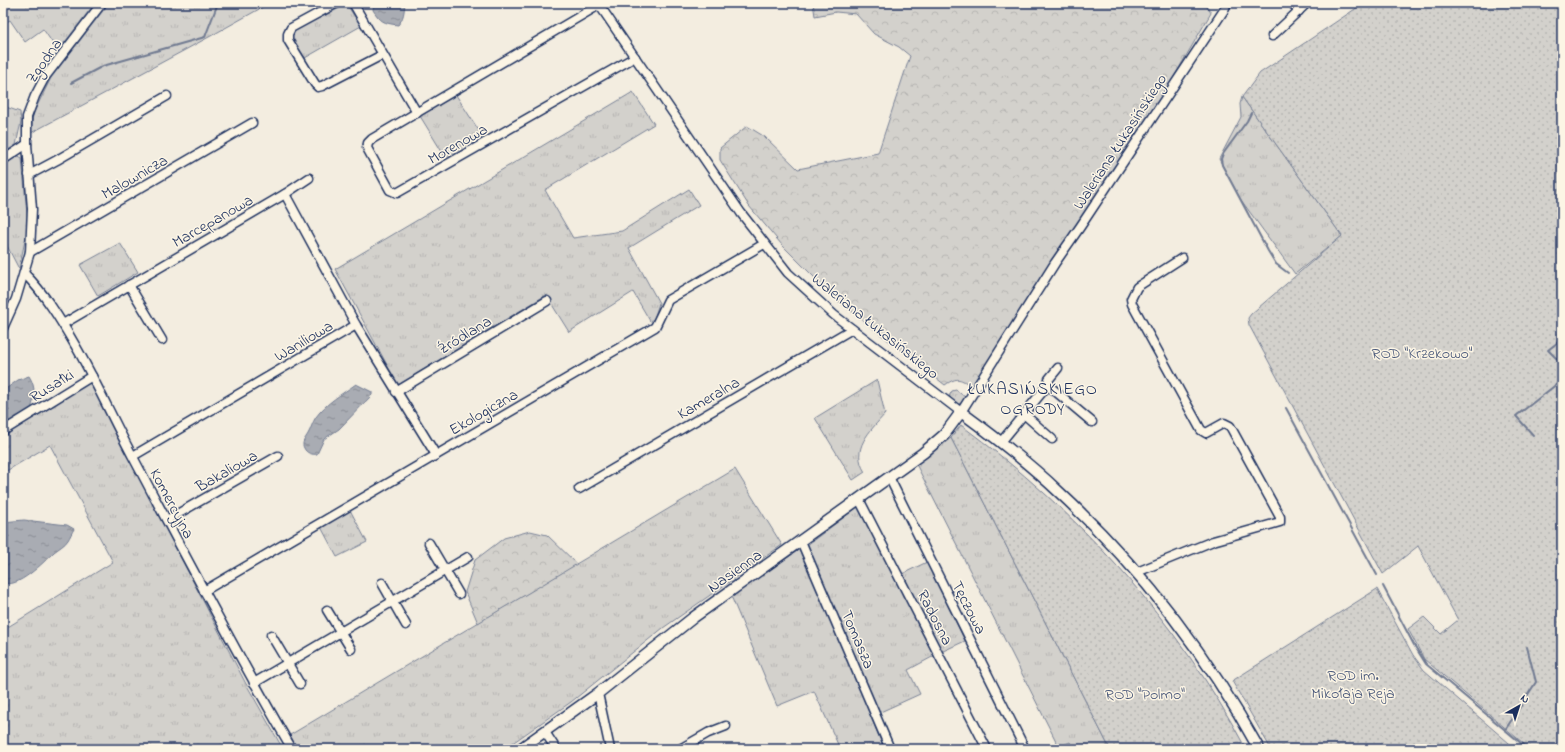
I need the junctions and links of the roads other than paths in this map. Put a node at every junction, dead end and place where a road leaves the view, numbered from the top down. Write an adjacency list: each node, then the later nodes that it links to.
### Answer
1 (102, 3): 15 (street, Zgodna)
2 (337, 3): 10 (street)
3 (353, 3): 10 (street)
4 (1227, 3): 35 (street, Waleriana Łukasińskiego)
5 (1292, 3): 8 (street)
6 (1307, 3): 8 (street)
7 (599, 4): 11 (street, Waleriana Łukasińskiego); 13 (street, Morenowa)
8 (1299, 10): 9 (street)
9 (1272, 36)
10 (382, 55): 13 (street)
11 (635, 57): 13 (street, Morenowa); 20 (street, Waleriana Łukasińskiego)
12 (167, 96): 17 (street)
13 (417, 113)
14 (252, 123): 21 (street, Malownicza)
15 (27, 144): 16 (street); 17 (street, Zgodna)
16 (3, 160)
17 (29, 175): 21 (street, Zgodna)
18 (309, 178): 19 (street, Marcepanowa)
19 (284, 194): 24 (street, Marcepanowa); 27 (street)
20 (764, 244): 29 (street, Waleriana Łukasińskiego); 41 (street, Ekologiczna)
21 (30, 252): 23 (street, Zgodna)
22 (1182, 258): 52 (street)
23 (24, 273): 26 (street, Komercyjna); 28 (street, Zgodna)
24 (129, 285): 26 (street, Marcepanowa); 30 (street)
25 (547, 301): 34 (street, Źródlana)
26 (62, 324): 32 (street, Komercyjna)
27 (356, 325): 34 (street, Waniliowa); 42 (street, Waniliowa)
28 (3, 327)
29 (852, 329): 35 (street, Waleriana Łukasińskiego); 45 (street, Kameralna)
30 (162, 340)
31 (1058, 368): 33 (street)
32 (92, 376): 38 (street, Rusałki); 42 (street, Komercyjna)
33 (1048, 385): 36 (street); 37 (street)
34 (396, 392): 41 (street, Waniliowa)
35 (961, 412): 40 (street, Waleriana Łukasińskiego); 44 (street, Nasienna)
36 (1025, 415): 39 (street); 40 (street)
37 (1092, 422)
38 (3, 431)
39 (1052, 439)
40 (1001, 442): 52 (street, Waleriana Łukasińskiego)
41 (436, 455): 54 (street, Ekologiczna)
42 (133, 456): 47 (street, Komercyjna)
43 (278, 456): 47 (street, Bakaliowa)
44 (889, 477): 46 (street, Nasienna); 75 (street, Tęczowa)
45 (579, 489)
46 (859, 499): 48 (street, Nasienna); 74 (street, Radosna)
47 (167, 520): 54 (street, Komercyjna)
48 (802, 541): 65 (street, Nasienna); 73 (street, Tomasza)
49 (429, 543): 51 (street)
50 (468, 557): 51 (street)
51 (445, 570): 55 (street); 56 (street)
52 (1137, 572): 76 (street, Waleriana Łukasińskiego)
53 (382, 583): 56 (street)
54 (204, 591): 63 (street, Komercyjna)
55 (459, 594)
56 (393, 601): 58 (street); 59 (street)
57 (327, 610): 59 (street)
58 (406, 625)
59 (341, 632): 61 (street); 62 (street)
60 (271, 635): 62 (street)
61 (352, 648)
62 (287, 663): 63 (street); 64 (street)
63 (254, 683): 68 (street, Komercyjna)
64 (300, 684)
65 (597, 694): 67 (street, Nasienna); 71 (street)
66 (726, 726): 72 (street)
67 (545, 732): 69 (street, Nasienna); 70 (street)
68 (292, 749)
69 (520, 749)
70 (556, 749)
71 (610, 749)
72 (680, 749)
73 (890, 749)
74 (986, 749)
75 (1025, 749)
76 (1259, 749)

